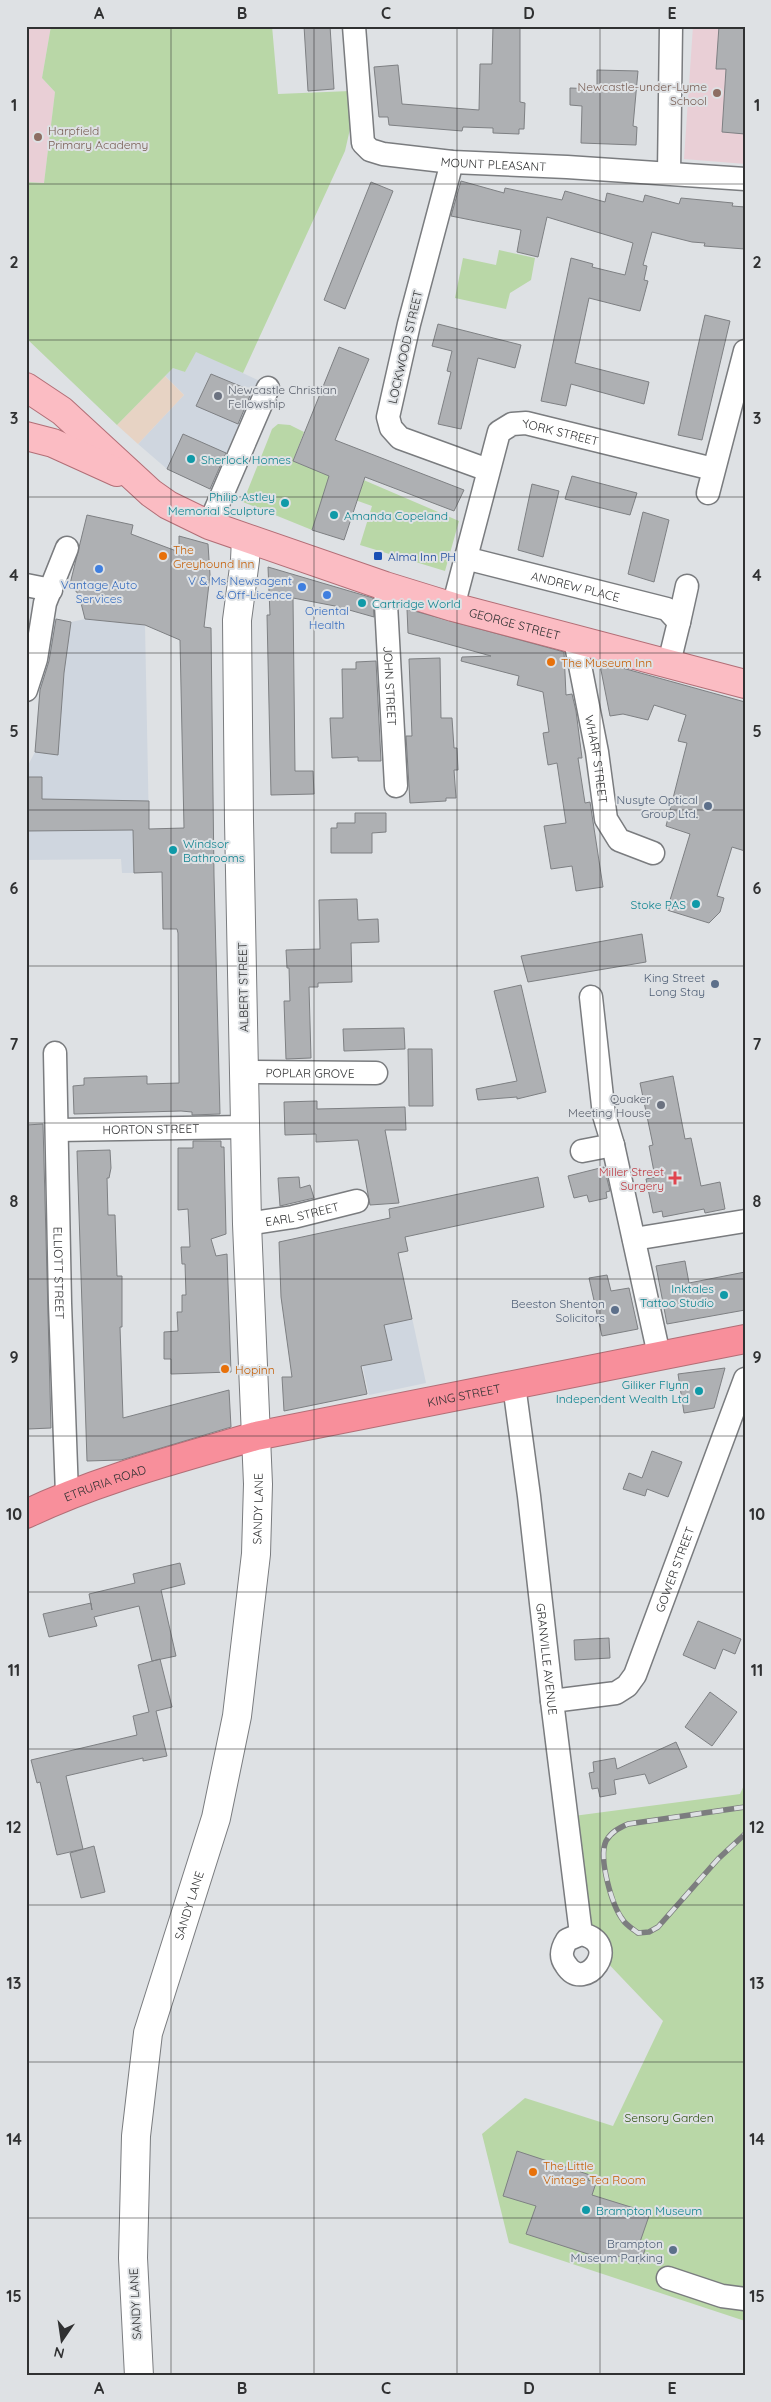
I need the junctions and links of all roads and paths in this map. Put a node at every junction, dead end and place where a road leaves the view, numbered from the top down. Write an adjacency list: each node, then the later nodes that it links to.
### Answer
1 (354, 26): 3 (street, MOUNT PLEASANT)
2 (671, 26): 4 (street)
3 (452, 162): 4 (street, MOUNT PLEASANT); 12 (street, LOCKWOOD STREET)
4 (669, 173): 5 (street, MOUNT PLEASANT)
5 (745, 179)
6 (745, 350): 9 (street)
7 (26, 387): 13 (main road)
8 (268, 388): 15 (street)
9 (737, 406): 11 (street)
10 (26, 436): 13 (main road)
11 (713, 469): 12 (street, YORK STREET); 14 (street)
12 (488, 470): 18 (street, YORK STREET)
13 (144, 487): 15 (main road, GEORGE STREET)
14 (708, 494)
15 (209, 525): 16 (main road, GEORGE STREET)
16 (246, 538): 20 (main road, GEORGE STREET); 33 (street, ALBERT STREET)
17 (67, 548): 22 (street)
18 (465, 558): 23 (street, YORK STREET); 24 (street, ANDREW PLACE)
19 (26, 585): 22 (street)
20 (385, 586): 23 (main road, GEORGE STREET); 29 (street, JOHN STREET)
21 (687, 586): 24 (street)
22 (51, 590): 28 (street)
23 (452, 607): 25 (main road, GEORGE STREET)
24 (679, 622): 26 (street)
25 (575, 640): 26 (main road, GEORGE STREET); 30 (street, WHARF STREET)
26 (669, 663): 27 (main road, GEORGE STREET)
27 (745, 684)
28 (26, 690)
29 (396, 786)
30 (653, 853)
31 (591, 997): 37 (street)
32 (55, 1053): 36 (street, ELLIOTT STREET)
33 (245, 1072): 34 (street, POPLAR GROVE); 35 (street, ALBERT STREET)
34 (376, 1073)
35 (245, 1127): 36 (street, HORTON STREET); 41 (street, ALBERT STREET)
36 (57, 1130): 49 (street, ELLIOTT STREET)
37 (613, 1146): 38 (street); 42 (street)
38 (582, 1151)
39 (357, 1201): 41 (street, EARL STREET)
40 (745, 1221): 42 (street)
41 (247, 1224): 47 (street, ALBERT STREET)
42 (634, 1239): 44 (street)
43 (745, 1339): 44 (highway, KING STREET)
44 (658, 1356): 46 (highway, KING STREET)
45 (745, 1379): 51 (street, GOWER STREET)
46 (514, 1385): 47 (highway, KING STREET); 51 (street, GRANVILLE AVENUE)
47 (256, 1436): 48 (highway, KING STREET); 55 (street, SANDY LANE)
48 (184, 1456): 49 (highway, ETRURIA ROAD)
49 (66, 1494): 50 (highway, ETRURIA ROAD)
50 (26, 1514)
51 (552, 1701): 52 (street, GRANVILLE AVENUE)
52 (581, 1934)
53 (668, 2278): 54 (street)
54 (745, 2299)
55 (139, 2376)

